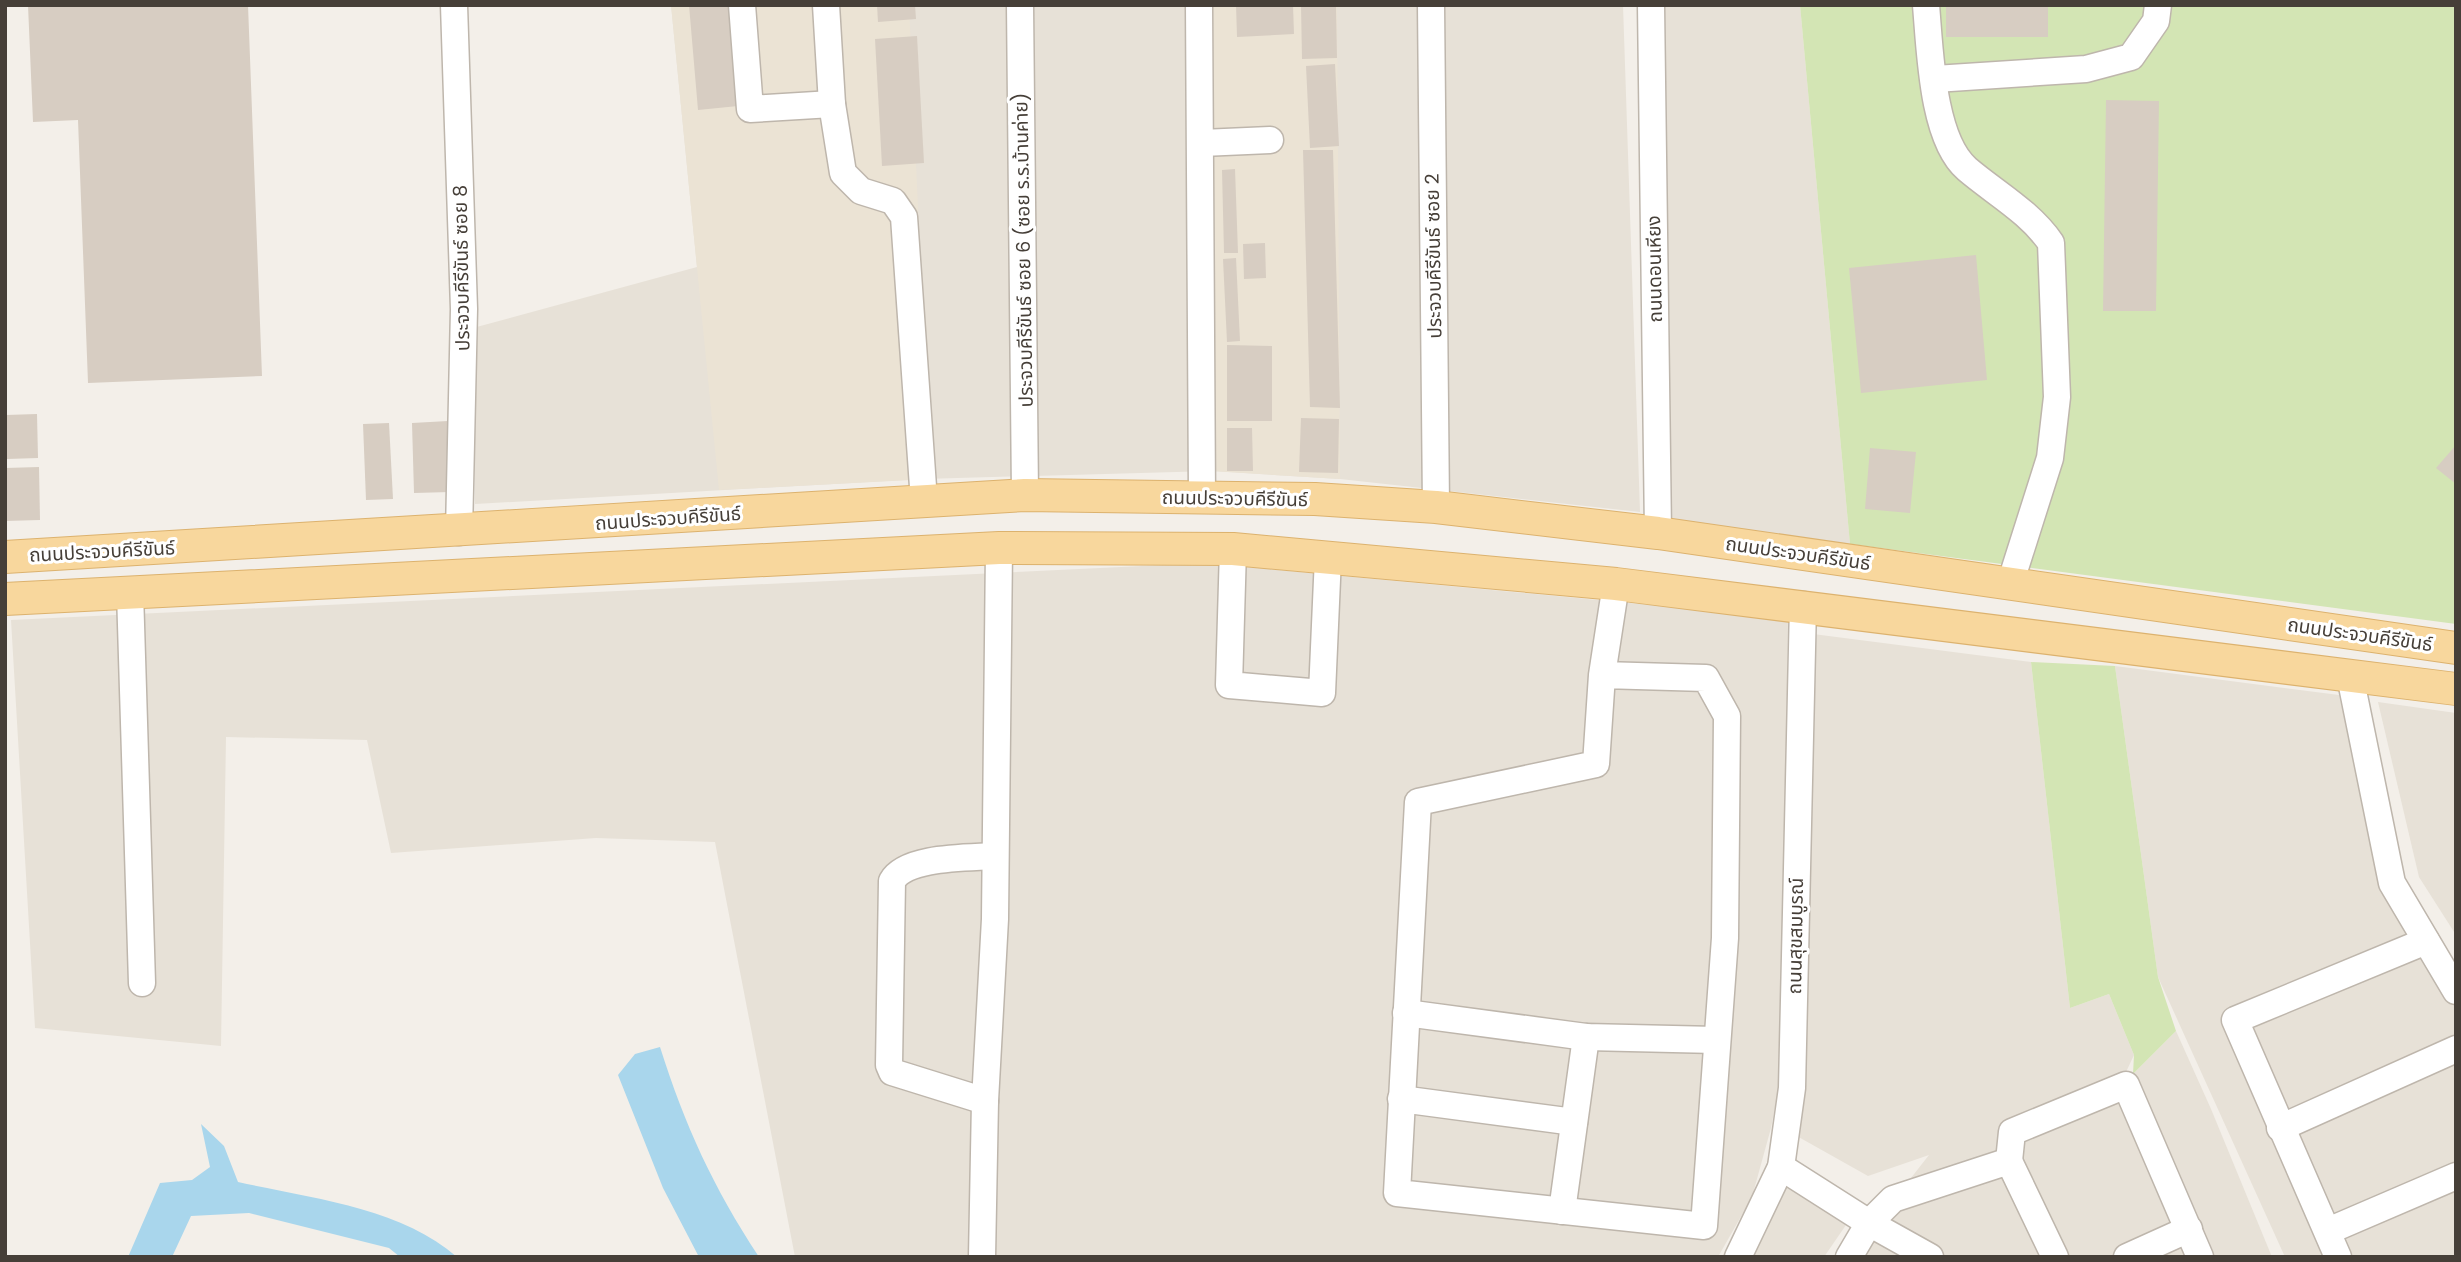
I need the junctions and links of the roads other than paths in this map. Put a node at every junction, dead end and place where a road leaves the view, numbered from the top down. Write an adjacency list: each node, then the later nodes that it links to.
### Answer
1 (454, 5): 18 (street, ประจวบคีรีขันธ์ ซอย 8)
2 (742, 5): 11 (street)
3 (826, 5): 11 (street)
4 (1020, 5): 14 (street, ประจวบคีรีขันธ์ ซอย 6 (ซอย ร.ร.บ้านค่าย))
5 (1199, 5): 13 (street)
6 (1431, 5): 17 (street, ประจวบคีรีขันธ์ ซอย 2)
7 (1651, 5): 19 (street, ถนนดอนเหียง)
8 (1926, 5): 10 (street)
9 (2158, 5): 10 (street)
10 (1935, 79): 25 (street)
11 (832, 104): 16 (street)
12 (1270, 140): 13 (street)
13 (1202, 143): 15 (street)
14 (1025, 495): 15 (main road, ถนนประจวบคีรีขันธ์); 16 (main road, ถนนประจวบคีรีขันธ์)
15 (1202, 496): 17 (main road, ถนนประจวบคีรีขันธ์)
16 (924, 500): 18 (main road, ถนนประจวบคีรีขันธ์)
17 (1436, 507): 19 (main road, ถนนประจวบคีรีขันธ์)
18 (459, 532): 22 (main road, ถนนประจวบคีรีขันธ์)
19 (1658, 533): 25 (main road, ถนนประจวบคีรีขันธ์)
20 (999, 548): 21 (main road); 26 (main road); 33 (street)
21 (1233, 549): 23 (main road); 23 (street)
22 (5, 557)
23 (1328, 557): 24 (main road)
24 (1616, 584): 28 (main road); 30 (street)
25 (2010, 584): 29 (main road, ถนนประจวบคีรีขันธ์)
26 (130, 592): 27 (main road); 35 (street)
27 (5, 599)
28 (1803, 605): 31 (main road); 46 (street, ถนนสุขสมบูรณ์)
29 (2456, 648)
30 (1602, 676): 37 (street); 39 (street)
31 (2350, 676): 32 (main road); 34 (street)
32 (2456, 689)
33 (995, 856): 42 (street); 42 (street)
34 (2426, 941): 36 (street); 44 (street)
35 (142, 984)
36 (2456, 991)
37 (1406, 1013): 38 (street); 41 (street)
38 (1586, 1037): 39 (street); 43 (street)
39 (1716, 1040): 48 (street)
40 (2456, 1049): 44 (street)
41 (1401, 1099): 43 (street); 48 (street)
42 (985, 1101): 52 (street)
43 (1574, 1122): 48 (street)
44 (2280, 1128): 51 (street)
45 (2009, 1161): 49 (street); 50 (street); 56 (street)
46 (1781, 1167): 49 (street); 53 (street, ถนนสุขสมบูรณ์)
47 (2456, 1177): 51 (street)
48 (1562, 1211)
49 (1869, 1223): 54 (street); 55 (street)
50 (2189, 1229): 57 (street); 58 (street)
51 (2328, 1231): 59 (street)
52 (982, 1257)
53 (1738, 1257)
54 (1849, 1257)
55 (1930, 1257)
56 (2055, 1257)
57 (2127, 1257)
58 (2200, 1257)
59 (2338, 1257)

